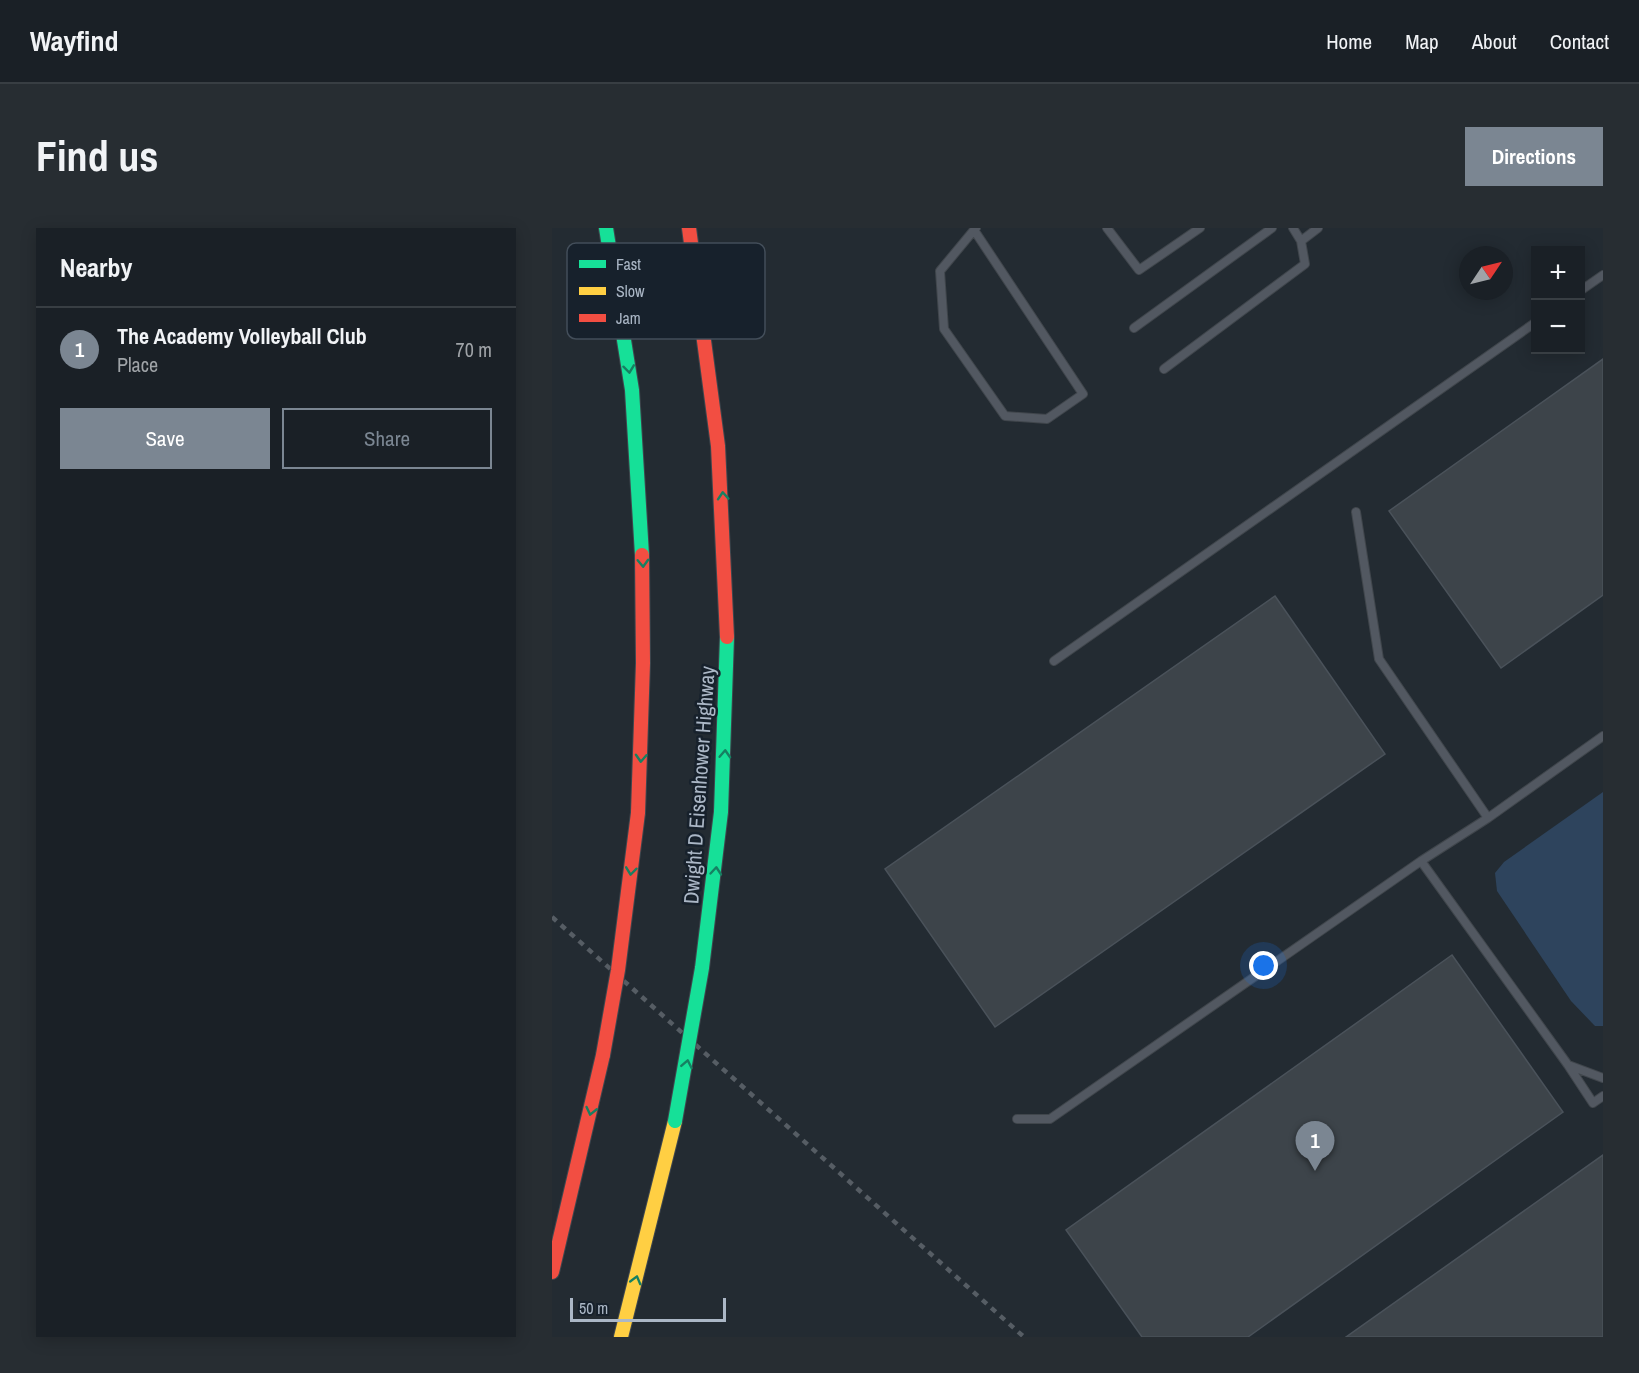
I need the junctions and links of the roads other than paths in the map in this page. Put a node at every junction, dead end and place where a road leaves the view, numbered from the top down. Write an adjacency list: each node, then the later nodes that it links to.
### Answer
1 (606, 228): 10 (highway, one-way to 10, bridge)
2 (689, 228): 11 (highway, Dwight D Eisenhower Highway, one-way to 2, bridge)
3 (1107, 228): 8 (lane)
4 (1272, 228): 15 (lane)
5 (1293, 228): 9 (lane)
6 (1318, 228): 9 (lane)
7 (975, 229): 7 (lane)
8 (1194, 230)
9 (1301, 241): 18 (lane)
10 (608, 243)
11 (691, 243)
12 (1603, 275): 13 (lane)
13 (1585, 288)
14 (1531, 326): 20 (lane)
15 (1134, 328)
16 (624, 339): 28 (highway, one-way to 28, bridge)
17 (705, 339): 31 (highway, Dwight D Eisenhower Highway, one-way to 17, bridge)
18 (1164, 369)
19 (1356, 512): 22 (lane)
20 (1054, 661)
21 (1603, 736): 22 (lane)
22 (1488, 818): 23 (lane)
23 (1421, 861): 24 (lane); 27 (lane)
24 (1568, 1065): 25 (lane); 26 (lane)
25 (1603, 1078)
26 (1603, 1096)
27 (1017, 1119)
28 (574, 1166): 29 (highway); 30 (highway)
29 (552, 1230)
30 (552, 1272)
31 (621, 1337)

